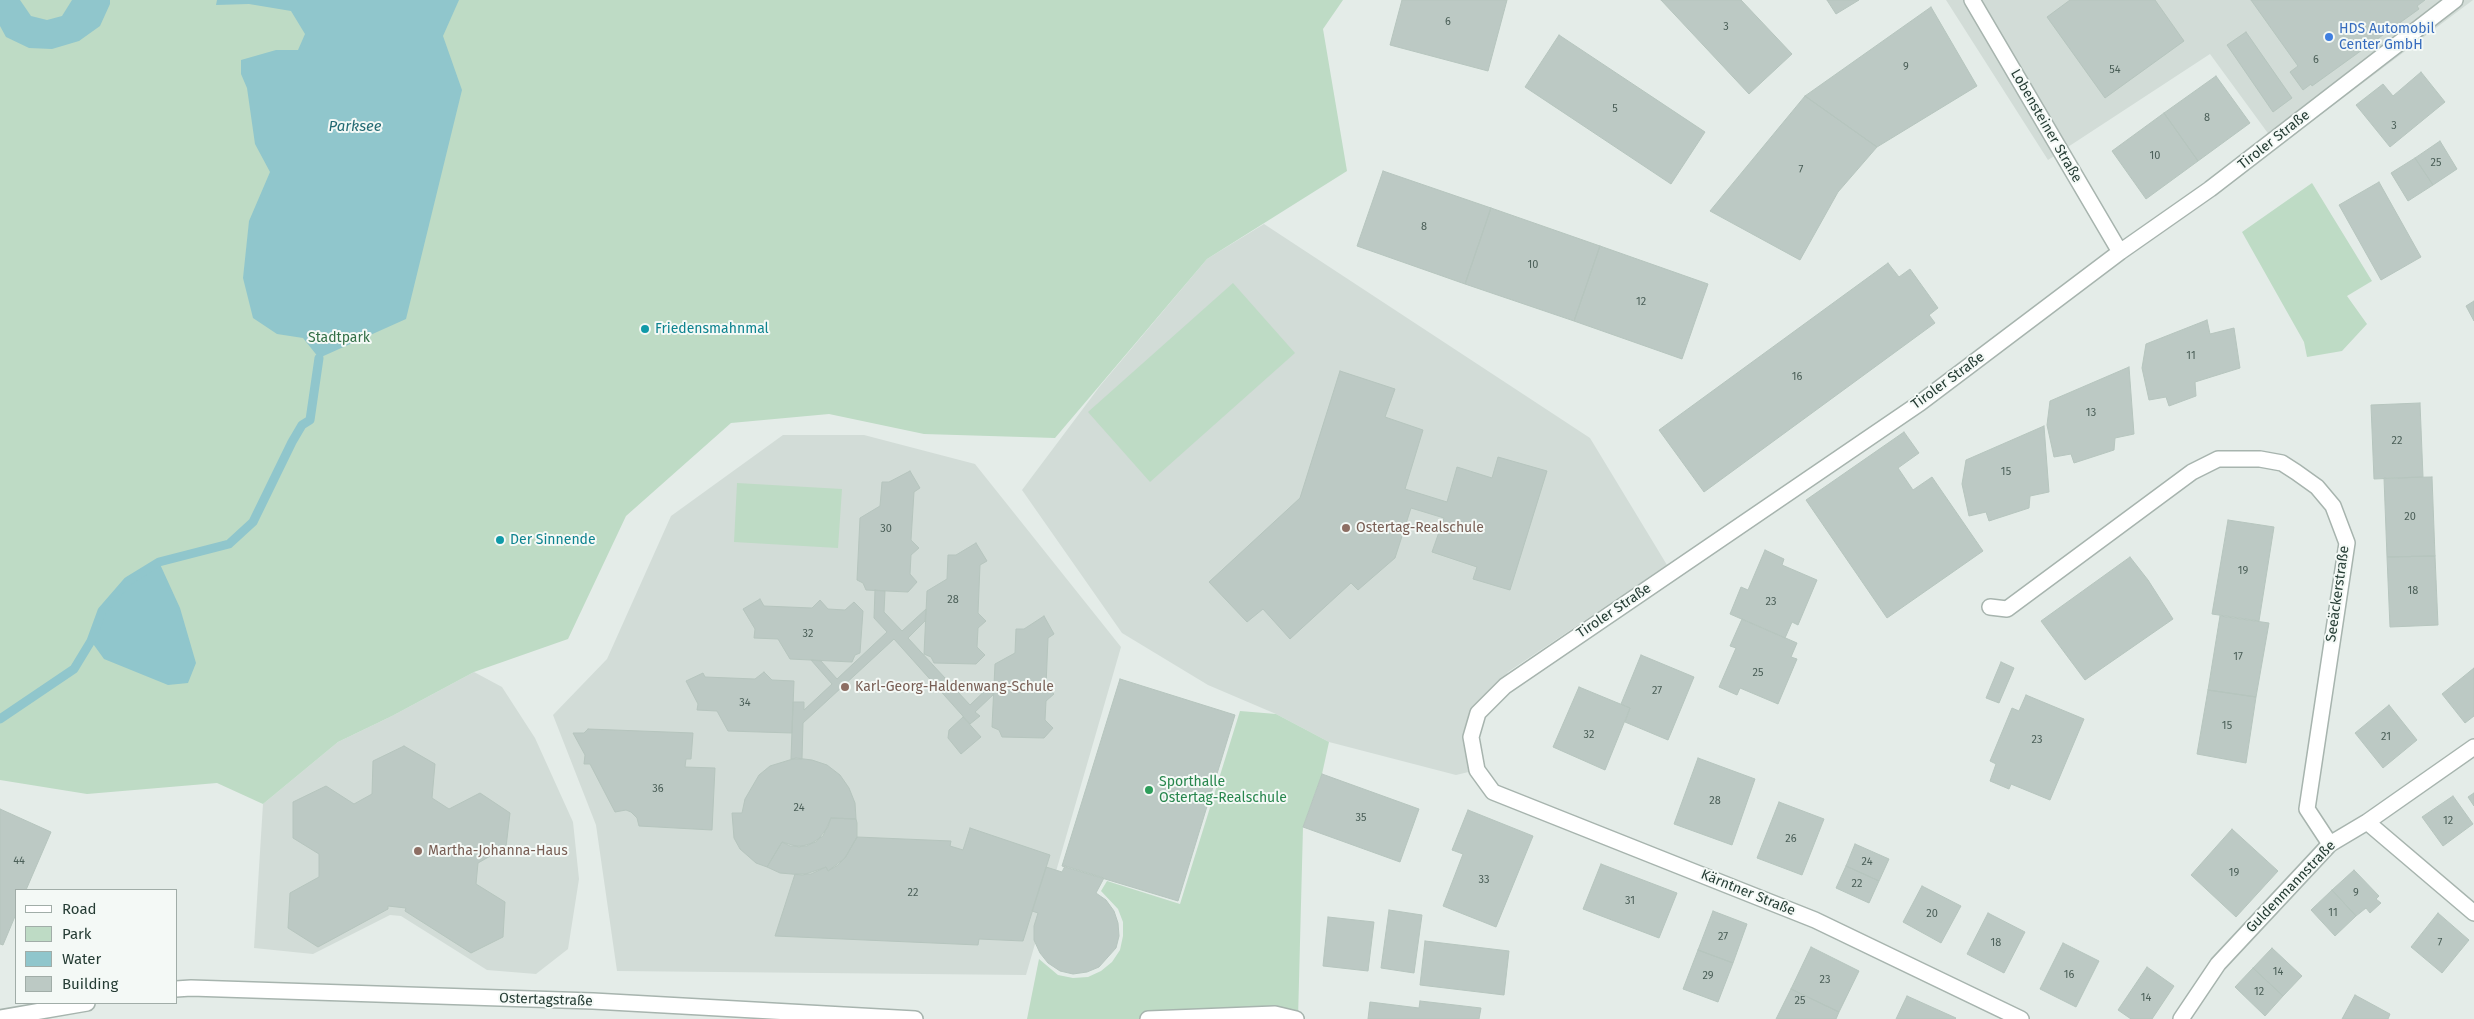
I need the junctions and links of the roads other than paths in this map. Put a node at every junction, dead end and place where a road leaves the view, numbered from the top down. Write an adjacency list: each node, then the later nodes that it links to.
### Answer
1 (1972, 0): 3 (street, Lobensteiner Straße)
2 (2455, 0): 3 (street, Tiroler Straße)
3 (2120, 252): 6 (street, Tiroler Straße)
4 (1990, 607): 8 (street, Seeäckerstraße)
5 (2474, 747): 7 (street, Guldenmannstraße)
6 (1477, 770): 17 (street, Kärntner Straße)
7 (2367, 822): 8 (street, Guldenmannstraße); 9 (street)
8 (2330, 844): 18 (street, Guldenmannstraße)
9 (2474, 913)
10 (178, 989): 12 (street, Ostertagstraße)
11 (81, 1004): 13 (street)
12 (641, 1012): 14 (street, Ostertagstraße)
13 (0, 1018)
14 (915, 1019)
15 (1148, 1019): 16 (street)
16 (1296, 1019)
17 (2021, 1019)
18 (2181, 1019)

